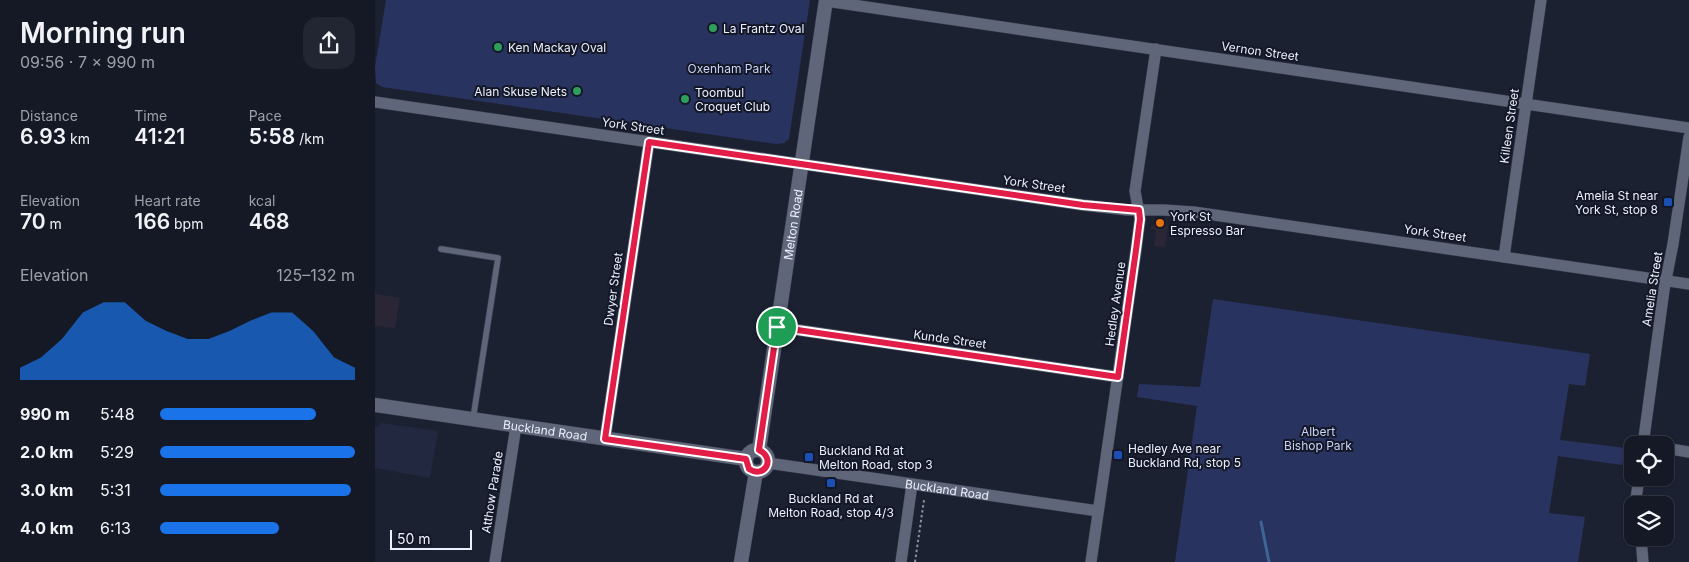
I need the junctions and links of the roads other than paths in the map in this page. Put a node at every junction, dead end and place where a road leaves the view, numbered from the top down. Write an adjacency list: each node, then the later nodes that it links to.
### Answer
1 (826, 0): 3 (street, Vernon Street); 9 (street, Melton Road)
2 (1541, 0): 5 (street, Killeen Street)
3 (1156, 49): 5 (street, Vernon Street); 10 (street, Hedley Avenue)
4 (375, 102): 8 (street, York Street)
5 (1526, 104): 6 (street, Vernon Street); 12 (street, Killeen Street)
6 (1689, 128)
7 (1689, 137): 13 (street, Amelia Street)
8 (649, 142): 9 (street, York Street); 21 (street, Dwyer Street)
9 (802, 164): 10 (street, York Street); 15 (street, Melton Road)
10 (1139, 210): 12 (street, York Street); 16 (street, Hedley Avenue)
11 (441, 249): 18 (lane)
12 (1504, 257): 13 (street, York Street)
13 (1667, 280): 14 (street, York Street); 20 (street, Amelia Street)
14 (1689, 284)
15 (777, 327): 16 (street, Kunde Street); 22 (street, Melton Road)
16 (1118, 377): 29 (street, Hedley Avenue)
17 (375, 405): 18 (street, Buckland Road)
18 (473, 419): 19 (street, Buckland Road)
19 (516, 426): 21 (street, Buckland Road); 31 (street, Atthow Parade)
20 (1644, 436)
21 (605, 439): 25 (street, Buckland Road)
22 (759, 450): 25 (street); 26 (street)
23 (1674, 450): 24 (street)
24 (1689, 452)
25 (746, 459): 27 (street)
26 (768, 463): 27 (street); 28 (street, Buckland Road)
27 (755, 472): 32 (street)
28 (912, 484): 29 (street, Buckland Road); 33 (street)
29 (1098, 511): 34 (street, Hedley Avenue)
30 (1642, 546): 35 (street)
31 (495, 562)
32 (741, 562)
33 (901, 562)
34 (1091, 562)
35 (1643, 562)

